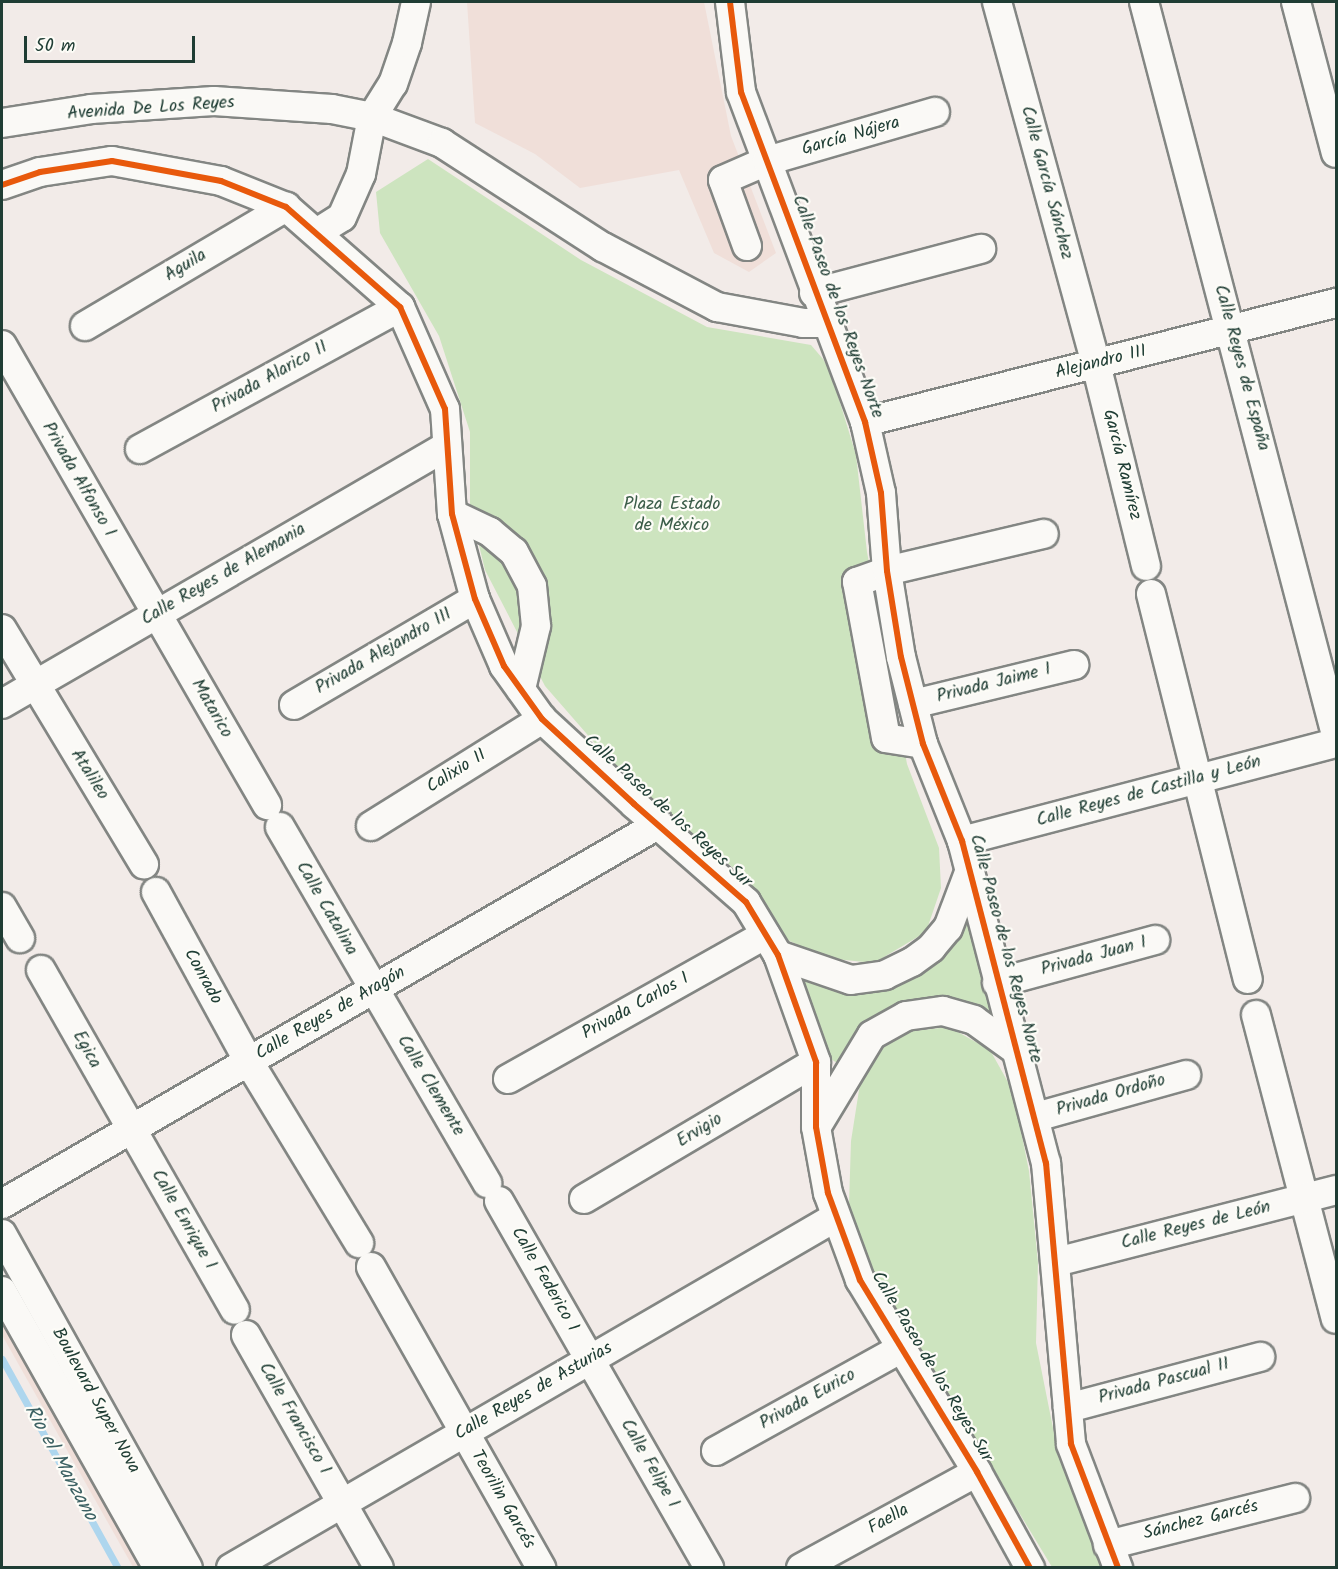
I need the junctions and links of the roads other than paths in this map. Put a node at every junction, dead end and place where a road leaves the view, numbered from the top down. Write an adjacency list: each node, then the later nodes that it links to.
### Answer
1 (416, 2): 7 (street)
2 (730, 2): 10 (street, Calle Paseo de los Reyes Norte)
3 (997, 2): 23 (street, Calle García Sánchez)
4 (1144, 2): 21 (street, Calle Reyes de España)
5 (1296, 2): 9 (street)
6 (935, 112): 10 (street, García Nájera)
7 (372, 117): 8 (street, Avenida De Los Reyes); 13 (street); 19 (street, Avenida De Los Reyes)
8 (2, 123)
9 (1336, 153)
10 (767, 161): 14 (street, García Nájera); 16 (street, Calle Paseo de los Reyes Norte)
11 (2, 185): 12 (street, Calle Paseo de los Reyes Sur)
12 (286, 207): 13 (street, Calle Paseo de los Reyes Sur); 20 (street, Aguila)
13 (318, 232): 18 (street, Calle Paseo de los Reyes Sur)
14 (747, 246)
15 (981, 249): 16 (street)
16 (814, 293): 19 (street, Calle Paseo de los Reyes Norte)
17 (1336, 303): 21 (street, Alejandro III)
18 (400, 307): 25 (street, Calle Paseo de los Reyes Sur); 26 (street, Privada Alarico II)
19 (827, 323): 24 (street, Calle Paseo de los Reyes Norte)
20 (85, 326)
21 (1231, 330): 23 (street, Alejandro III); 42 (street, Calle Reyes de España)
22 (2, 345): 33 (street, Privada Alfonso I)
23 (1096, 364): 24 (street, Alejandro III); 29 (street, García Ramírez)
24 (865, 422): 30 (street, Calle Paseo de los Reyes Norte)
25 (447, 446): 27 (street, Calle Paseo de los Reyes Sur); 33 (street, Calle Reyes de Alemania)
26 (140, 449)
27 (452, 514): 32 (street, Calle Paseo de los Reyes Sur); 37 (street)
28 (1044, 534): 30 (street)
29 (1146, 566)
30 (887, 572): 39 (street, Calle Paseo de los Reyes Norte); 44 (street)
31 (1151, 594): 45 (street)
32 (475, 599): 37 (street, Calle Paseo de los Reyes Sur); 40 (street, Privada Alejandro III)
33 (156, 614): 36 (street, Calle Reyes de Alemania); 46 (street, Matarico)
34 (2, 629): 36 (street, Atalileo)
35 (1074, 665): 39 (street, Privada Jaime I)
36 (34, 685): 38 (street, Calle Reyes de Alemania); 50 (street, Atalileo)
37 (521, 689): 41 (street, Calle Paseo de los Reyes Sur)
38 (2, 704)
39 (913, 704): 44 (street, Calle Paseo de los Reyes Norte)
40 (294, 705)
41 (542, 719): 47 (street, Calle Paseo de los Reyes Sur); 48 (street, Calixio II)
42 (1336, 735)
43 (1336, 743): 45 (street, Calle Reyes de Castilla y León)
44 (923, 744): 49 (street, Calle Paseo de los Reyes Norte)
45 (1199, 779): 49 (street, Calle Reyes de Castilla y León); 58 (street)
46 (273, 816): 60 (street, Calle Catalina)
47 (659, 824): 56 (street, Calle Paseo de los Reyes Sur); 60 (street, Calle Reyes de Aragón)
48 (371, 826)
49 (962, 841): 51 (street, Calle Paseo de los Reyes Norte)
50 (144, 864)
51 (968, 875): 56 (street); 59 (street, Calle Paseo de los Reyes Norte)
52 (156, 892): 63 (street, Conrado)
53 (2, 907): 54 (street)
54 (20, 938)
55 (1155, 940): 59 (street, Privada Juan I)
56 (772, 945): 64 (street, Calle Paseo de los Reyes Sur); 66 (street, Privada Carlos I)
57 (41, 970): 69 (street, Egica)
58 (1248, 979)
59 (997, 983): 62 (street, Calle Paseo de los Reyes Norte)
60 (373, 990): 63 (street, Calle Reyes de Aragón); 71 (street, Calle Clemente)
61 (1256, 1015): 73 (street)
62 (1017, 1050): 67 (street, Calle Paseo de los Reyes Norte); 68 (street)
63 (249, 1062): 69 (street, Calle Reyes de Aragón); 77 (street, Conrado)
64 (816, 1062): 68 (street, Calle Paseo de los Reyes Sur); 72 (street, Ervigio)
65 (1186, 1075): 67 (street, Privada Ordoño)
66 (508, 1079)
67 (1036, 1117): 78 (street, Calle Paseo de los Reyes Norte)
68 (816, 1126): 75 (street, Calle Paseo de los Reyes Sur)
69 (130, 1130): 74 (street, Calle Reyes de Aragón); 81 (street, Calle Enrique I)
70 (1336, 1190): 73 (street, Calle Reyes de León)
71 (493, 1192): 84 (street, Calle Federico I)
72 (584, 1199)
73 (1304, 1199): 78 (street, Calle Reyes de León); 80 (street)
74 (2, 1204)
75 (836, 1217): 82 (street, Calle Paseo de los Reyes Sur); 84 (street, Calle Reyes de Asturias)
76 (2, 1234): 93 (street, Boulevard Super Nova)
77 (365, 1255): 86 (street, Teorilin Garcés)
78 (1056, 1262): 85 (street, Calle Paseo de los Reyes Norte)
79 (2, 1291): 92 (street, Boulevard Super Nova)
80 (1336, 1319)
81 (240, 1323): 90 (street, Calle Francisco I)
82 (900, 1349): 87 (street, Privada Eurico); 88 (street, Calle Paseo de los Reyes Sur)
83 (1260, 1357): 85 (street, Privada Pascual II)
84 (589, 1360): 86 (street, Calle Reyes de Asturias); 97 (street, Calle Felipe I)
85 (1068, 1408): 91 (street, Calle Paseo de los Reyes Norte)
86 (464, 1432): 90 (street, Calle Reyes de Asturias); 96 (street, Teorilin Garcés)
87 (716, 1451)
88 (977, 1472): 98 (street, Faella); 99 (street, Calle Paseo de los Reyes Sur)
89 (1295, 1498): 91 (street, Sánchez Garcés)
90 (343, 1503): 94 (street, Calle Reyes de Asturias); 95 (street, Calle Francisco I)
91 (1113, 1556)
92 (158, 1568)
93 (188, 1568)
94 (231, 1568)
95 (379, 1568)
96 (541, 1568)
97 (709, 1568)
98 (801, 1568)
99 (1030, 1568)

